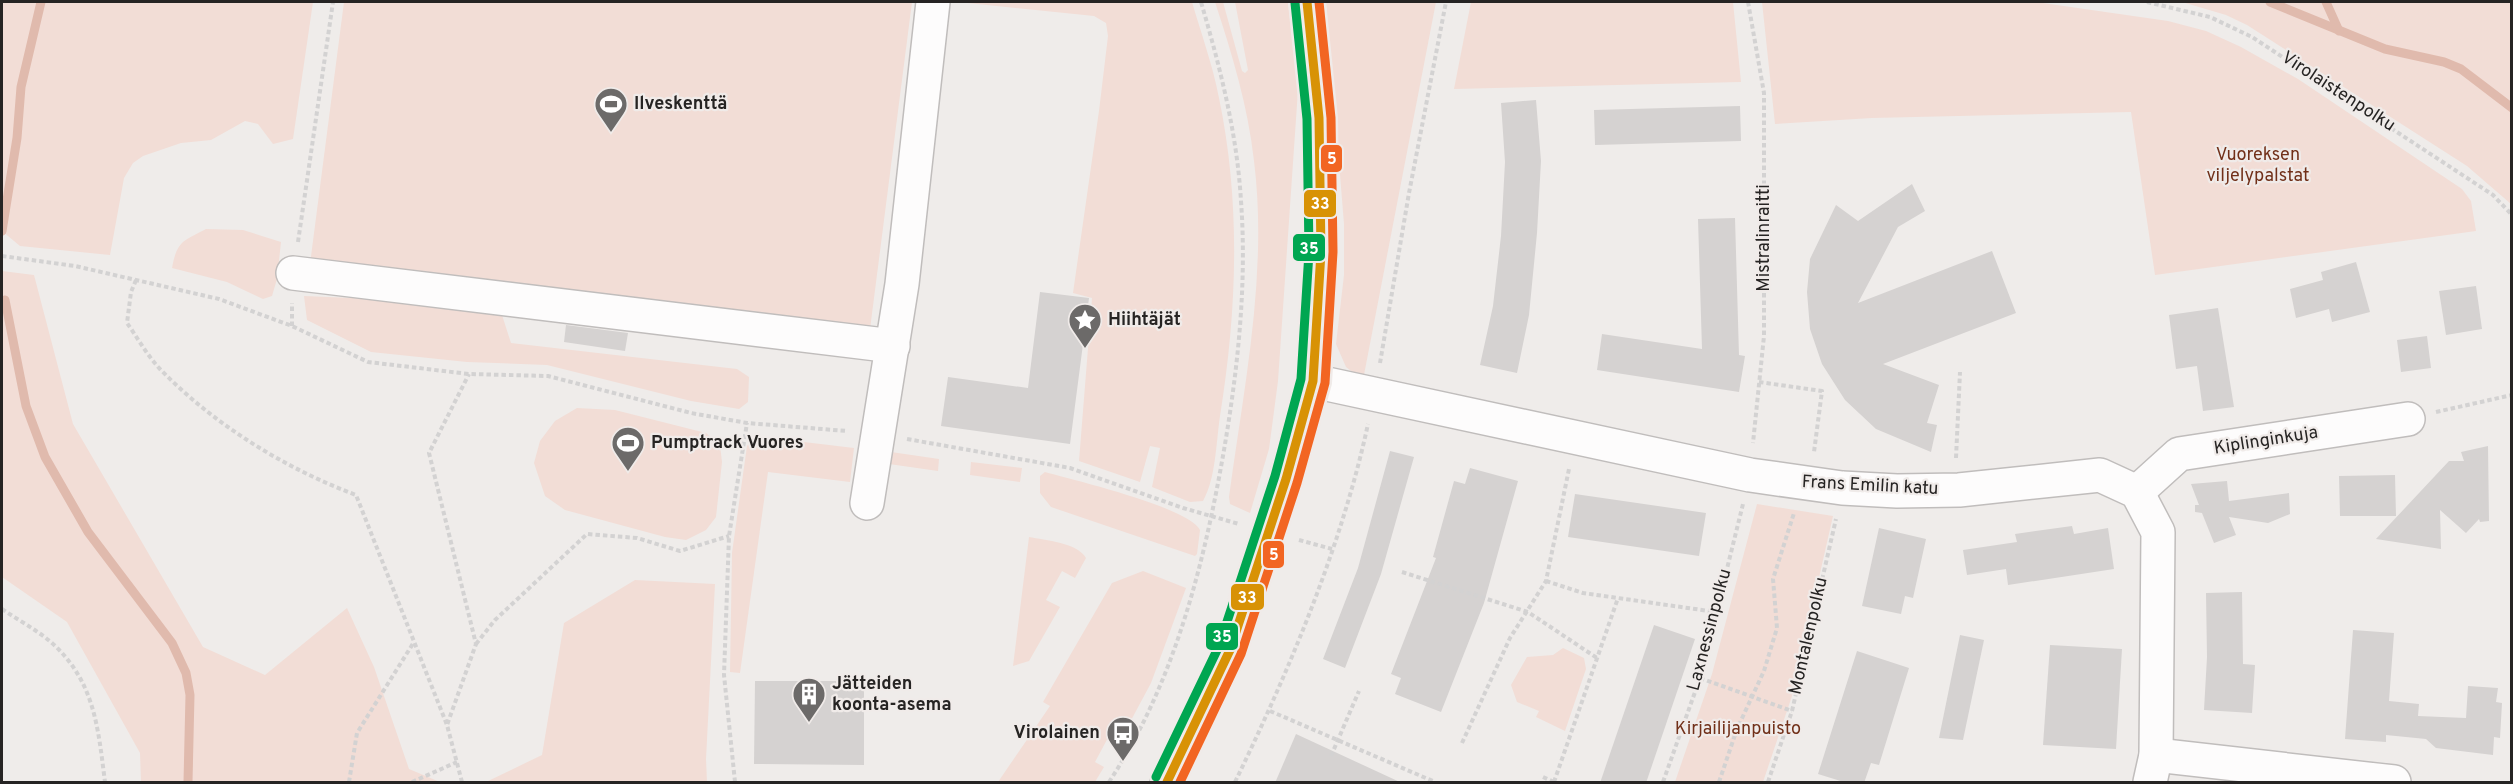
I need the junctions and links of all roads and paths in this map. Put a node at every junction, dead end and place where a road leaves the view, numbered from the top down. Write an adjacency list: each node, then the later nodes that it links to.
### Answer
1 (333, 2): 9 (path)
2 (933, 2): 11 (street)
3 (1201, 2): 28 (path)
4 (1307, 2): 14 (main road)
5 (1748, 2): 15 (path, Mistralinraitti)
6 (2147, 2): 7 (path, Virolaistenpolku)
7 (2511, 214)
8 (2, 256): 10 (path)
9 (293, 273): 11 (street)
10 (136, 280): 13 (path); 36 (path)
11 (893, 346): 19 (street)
12 (1960, 372): 20 (path)
13 (469, 374): 18 (path); 37 (path)
14 (1312, 381): 23 (street, Frans Emilin katu); 59 (main road)
15 (1759, 382): 21 (path); 23 (path, Mistralinraitti)
16 (2511, 395): 17 (path)
17 (2408, 419): 25 (street, Kiplinginkuja)
18 (747, 423): 19 (path); 29 (path)
19 (878, 434): 26 (street); 28 (path)
20 (1955, 460)
21 (1812, 461)
22 (1569, 465): 31 (path)
23 (1750, 475): 24 (street, Frans Emilin katu); 35 (path, Laxnessinpolku)
24 (1842, 488): 25 (street, Frans Emilin katu); 43 (path, Montalenpolku)
25 (2138, 492): 49 (street)
26 (867, 503)
27 (1795, 511): 41 (path)
28 (1213, 516): 58 (path)
29 (729, 536): 37 (path); 57 (path)
30 (1402, 572): 34 (path)
31 (1546, 581): 32 (path); 34 (path)
32 (1618, 598): 35 (path); 38 (path)
33 (2, 609): 53 (path)
34 (1528, 612): 38 (path); 46 (path)
35 (1716, 612): 39 (path, Laxnessinpolku)
36 (414, 642): 44 (path); 54 (path)
37 (476, 644): 44 (path)
38 (1597, 658): 51 (path)
39 (1700, 678): 41 (path); 61 (path, Laxnessinpolku)
40 (1359, 691): 45 (path)
41 (1751, 698): 43 (path); 62 (path)
42 (1270, 711): 45 (path)
43 (1792, 711): 63 (path, Montalenpolku)
44 (447, 725): 48 (path)
45 (1338, 741): 47 (path); 60 (path)
46 (1462, 742)
47 (1331, 756)
48 (457, 762): 55 (path); 56 (path)
49 (2153, 769): 52 (street)
50 (1543, 777): 51 (path)
51 (1554, 782)
52 (2394, 782)
53 (105, 783)
54 (349, 783)
55 (412, 783)
56 (462, 783)
57 (735, 783)
58 (1109, 783)
59 (1167, 783)
60 (1436, 783)
61 (1663, 783)
62 (1719, 783)
63 (1768, 783)

